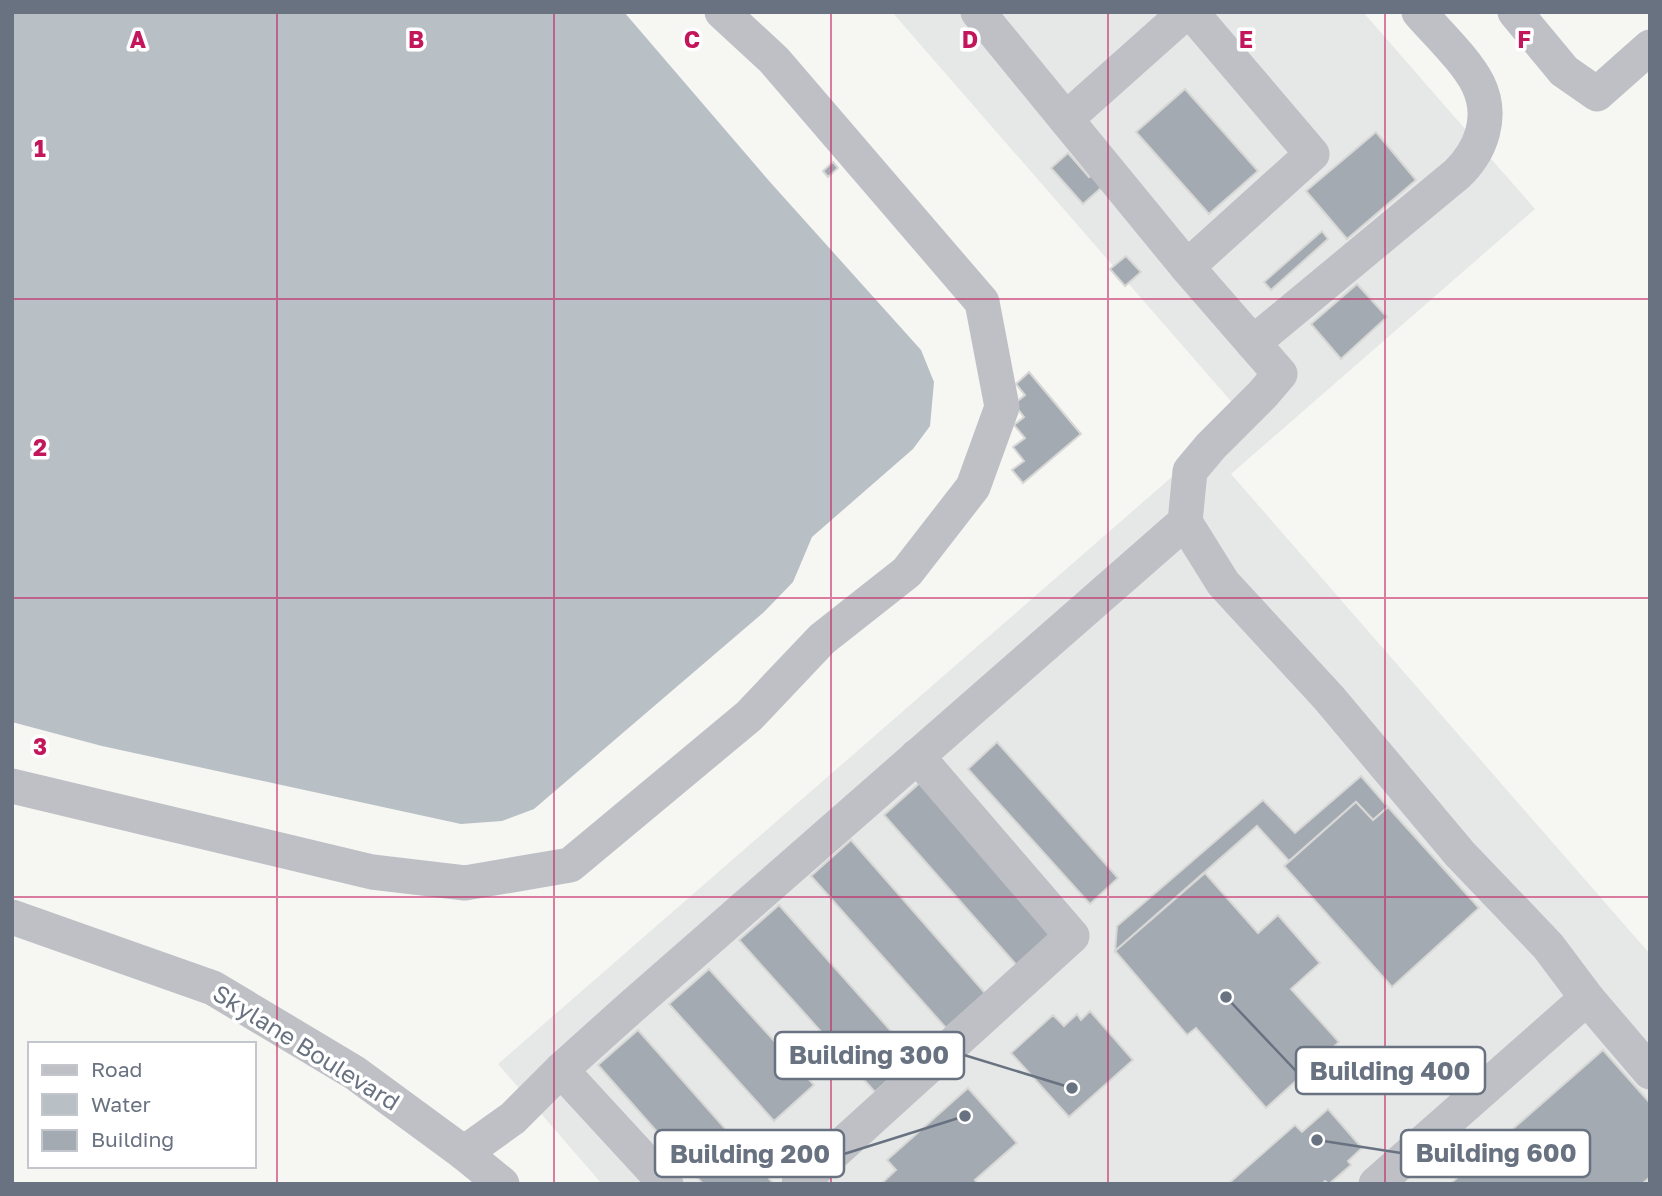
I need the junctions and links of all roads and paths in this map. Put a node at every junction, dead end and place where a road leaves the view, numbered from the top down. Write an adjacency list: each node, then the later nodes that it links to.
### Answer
1 (722, 12): 12 (street)
2 (1189, 12): 7 (street); 8 (street)
3 (1419, 12): 9 (street)
4 (1515, 12): 6 (street)
5 (985, 15): 7 (street)
6 (1650, 47)
7 (1066, 119): 8 (street)
8 (1187, 267): 9 (street)
9 (1253, 343): 10 (street)
10 (1185, 522): 11 (street); 14 (street)
11 (917, 756): 15 (street); 20 (street)
12 (12, 786)
13 (12, 917): 17 (street, Skylane Boulevard)
14 (1587, 998): 16 (street); 21 (street)
15 (561, 1070): 17 (street); 19 (street)
16 (1650, 1072)
17 (464, 1153): 18 (street, Skylane Boulevard)
18 (502, 1184)
19 (666, 1184)
20 (799, 1184)
21 (1376, 1184)

